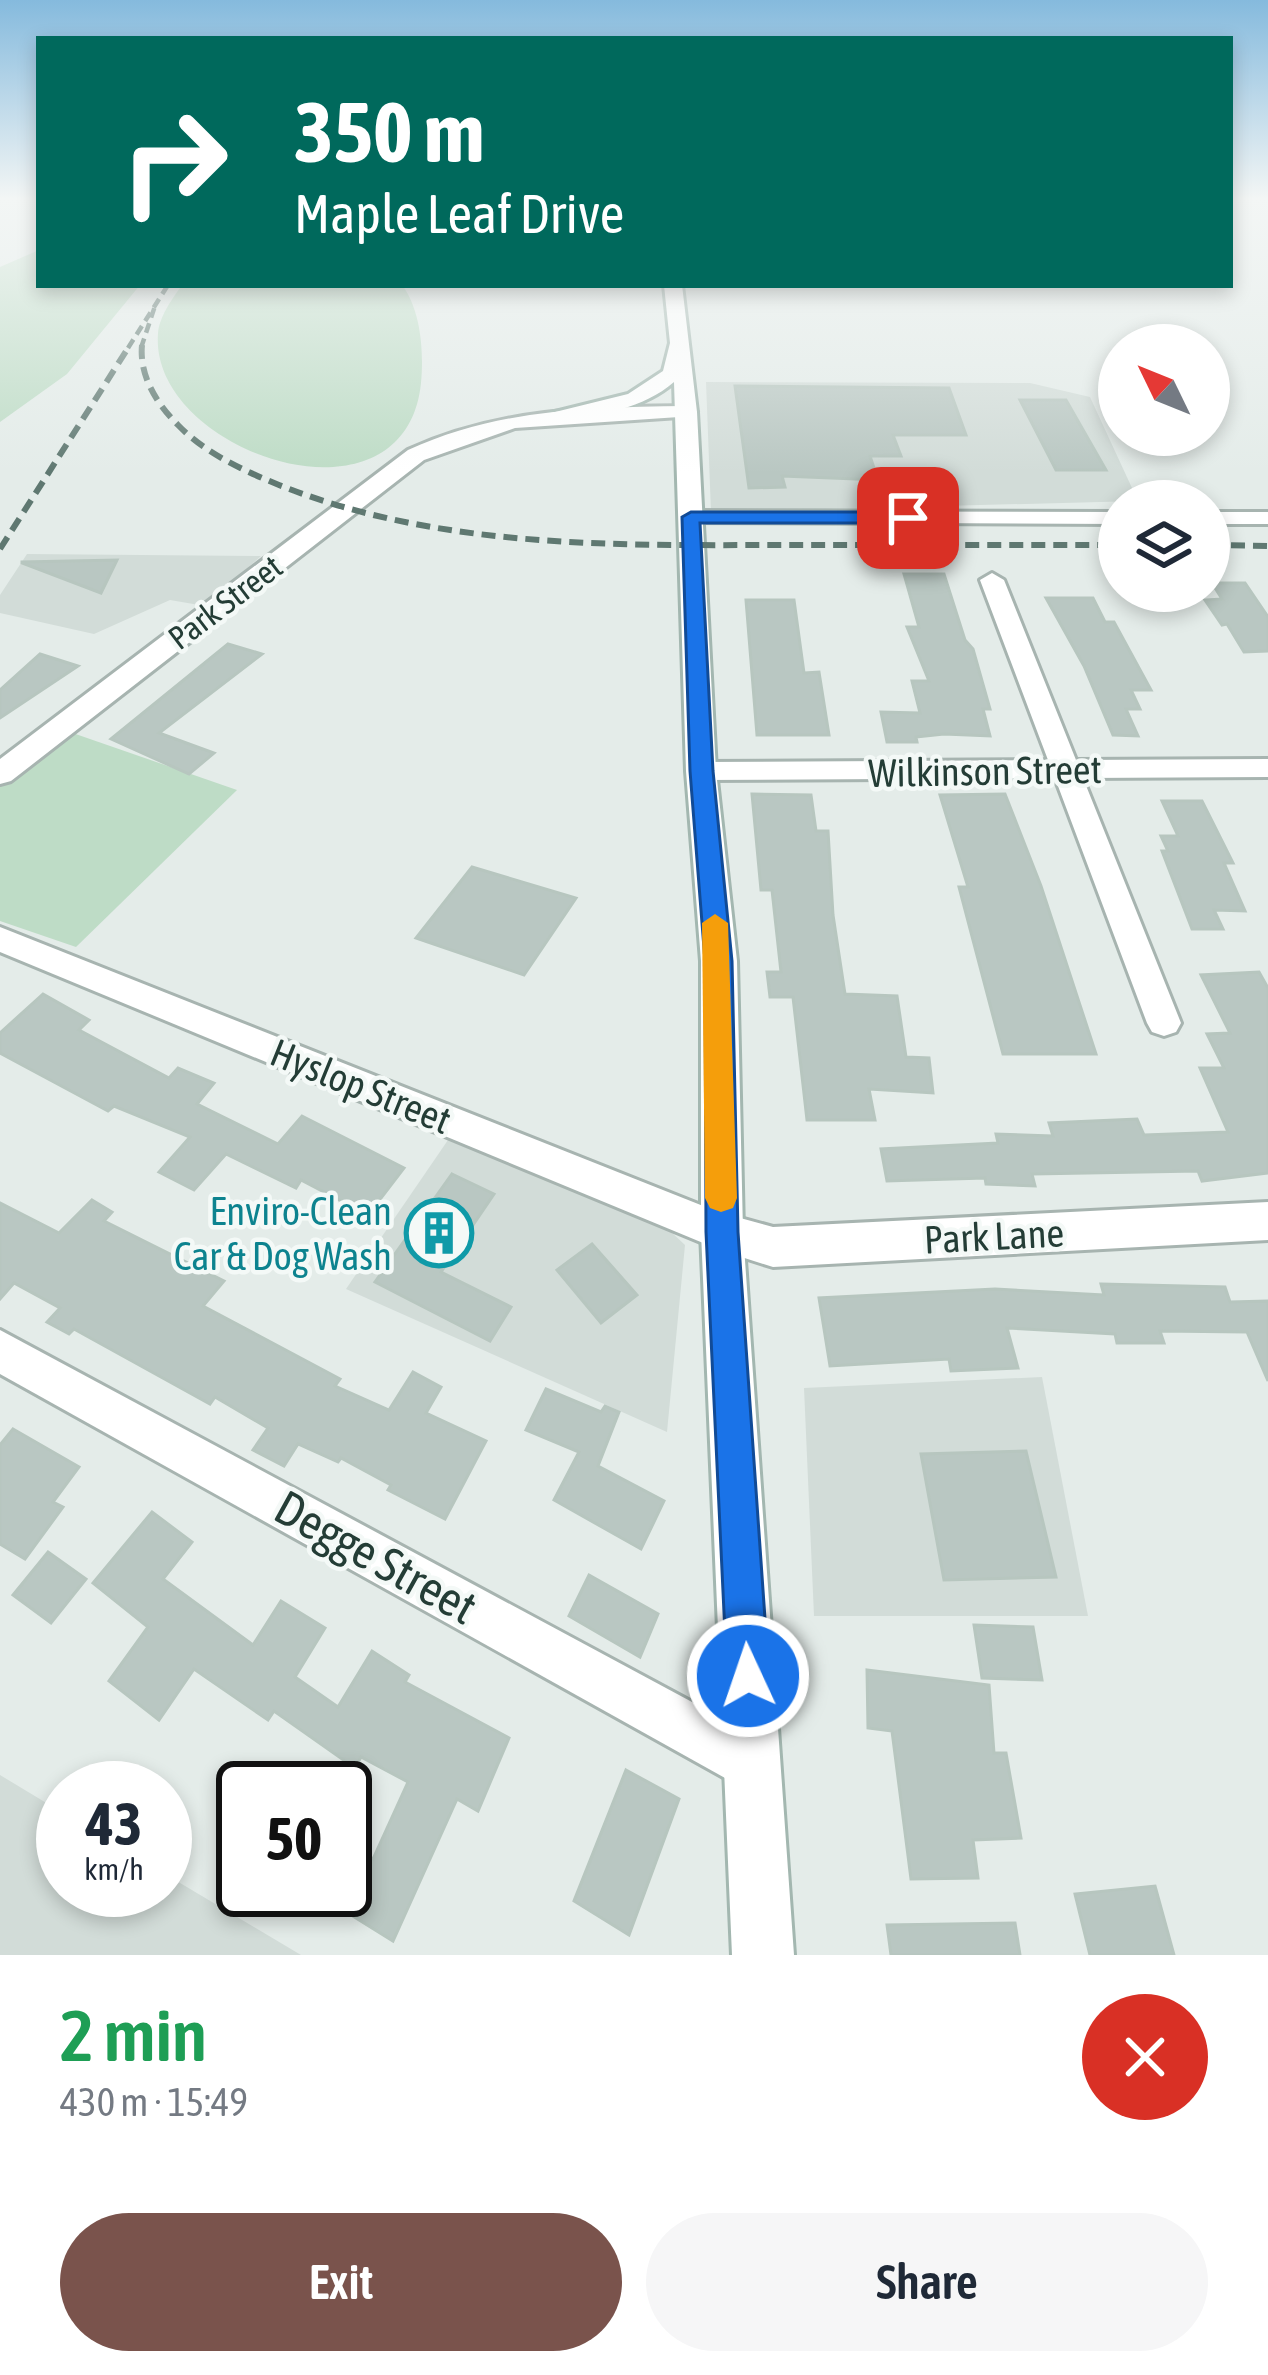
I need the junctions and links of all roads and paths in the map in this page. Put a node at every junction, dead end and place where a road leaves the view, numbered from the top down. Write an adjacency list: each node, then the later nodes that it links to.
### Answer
1 (673, 290): 2 (main road)
2 (678, 345): 3 (main road); 4 (main road)
3 (687, 412): 4 (main road); 5 (main road)
4 (561, 413): 13 (main road, Park Street)
5 (691, 517): 6 (street); 12 (main road)
6 (1098, 518)
7 (1230, 518): 8 (street)
8 (1268, 518)
9 (992, 580): 11 (street)
10 (1268, 768): 11 (street, Wilkinson Street)
11 (1063, 769): 12 (street, Wilkinson Street); 15 (street)
12 (701, 771): 17 (main road)
13 (0, 774)
14 (0, 939): 17 (street, Hyslop Street)
15 (1164, 1023)
16 (1268, 1221): 17 (main road, Park Lane)
17 (722, 1232): 19 (main road)
18 (0, 1351): 19 (street, Degge Street)
19 (753, 1764): 20 (main road)
20 (763, 1955)

